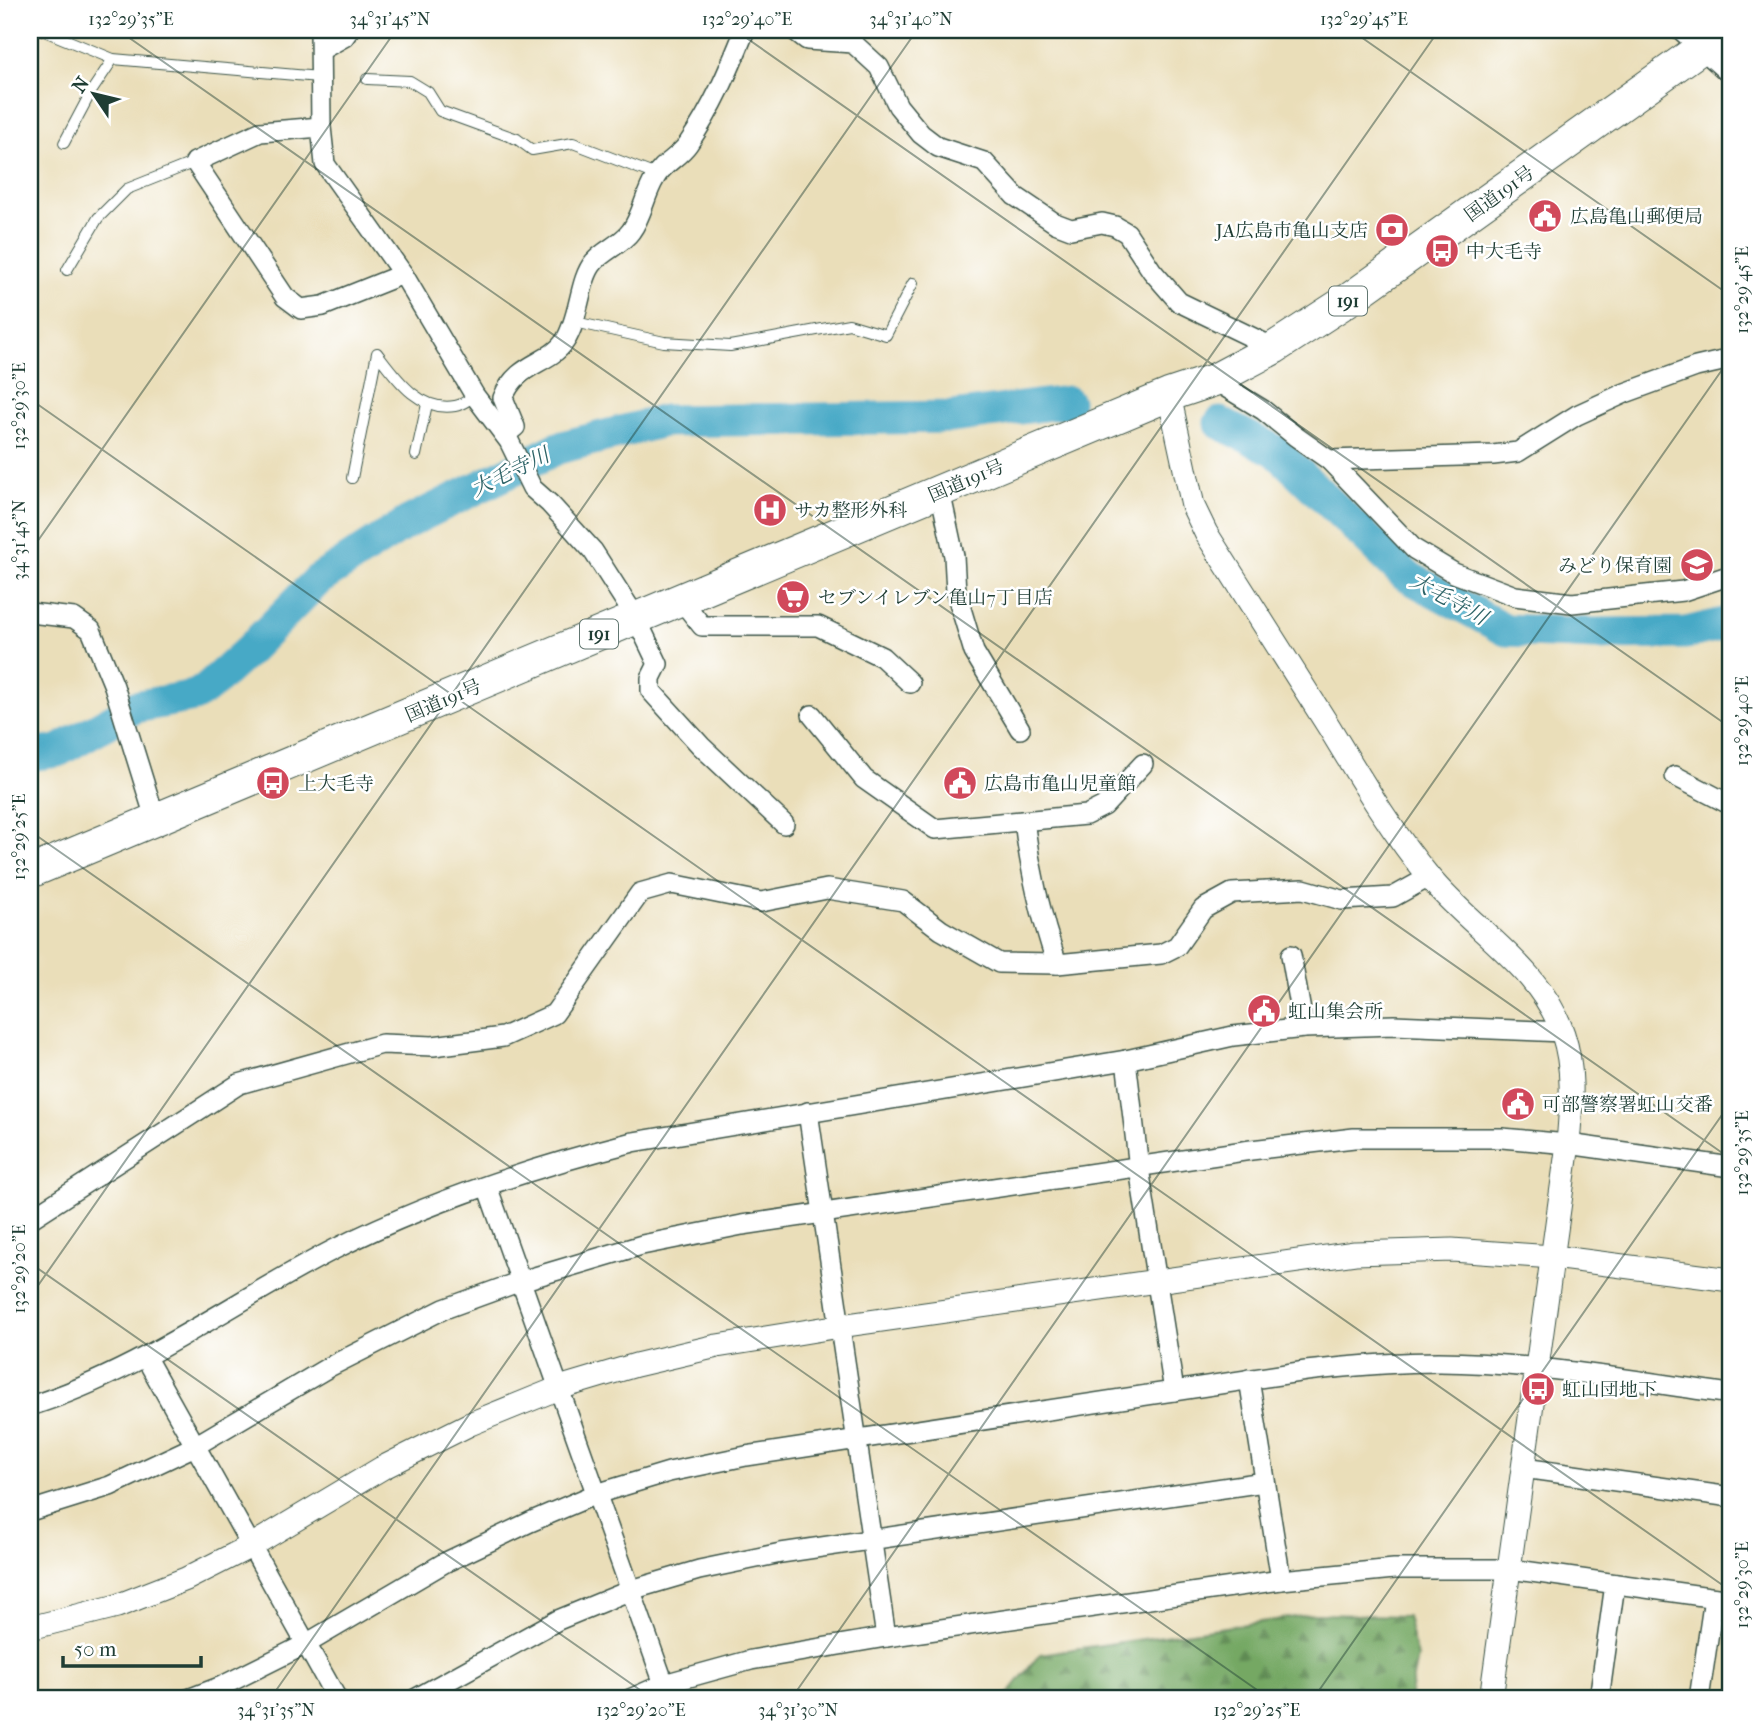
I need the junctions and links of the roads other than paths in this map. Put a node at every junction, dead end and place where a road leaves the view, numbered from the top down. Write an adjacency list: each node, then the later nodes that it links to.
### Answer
1 (42, 30): 8 (lane)
2 (320, 30): 7 (street)
3 (349, 30): 7 (street)
4 (746, 30): 15 (street)
5 (794, 30): 20 (street)
6 (1703, 36): 9 (street); 20 (highway, 国道191号 / 191)
7 (321, 50): 10 (street)
8 (113, 59): 10 (lane); 13 (lane)
9 (1731, 75)
10 (319, 76): 12 (street)
11 (368, 79): 15 (lane)
12 (321, 127): 14 (street); 17 (street)
13 (64, 143)
14 (195, 162): 16 (lane); 17 (street)
15 (656, 175): 19 (street)
16 (67, 270)
17 (403, 274): 24 (street)
18 (913, 284): 19 (lane)
19 (575, 322): 26 (street)
20 (1274, 348): 22 (highway, 国道191号 / 191)
21 (1731, 359): 28 (street)
22 (1214, 380): 23 (highway, 国道191号 / 191); 28 (street)
23 (1169, 395): 30 (highway, 国道191号 / 191); 45 (street)
24 (475, 397): 25 (lane); 26 (street)
25 (427, 404): 27 (lane); 29 (lane)
26 (507, 438): 34 (street)
27 (416, 455)
28 (1329, 460): 31 (street)
29 (352, 478)
30 (940, 491): 32 (highway, 国道191号 / 191); 37 (street)
31 (1731, 575)
32 (682, 601): 34 (highway, 国道191号 / 191); 35 (street)
33 (30, 613): 41 (street)
34 (636, 618): 41 (highway, 国道191号 / 191); 43 (street)
35 (910, 682)
36 (812, 715): 42 (street)
37 (1020, 729)
38 (1143, 764): 42 (street)
39 (1675, 776): 40 (street)
40 (1731, 806)
41 (155, 818): 44 (highway, 国道191号 / 191)
42 (1024, 821): 47 (street)
43 (784, 824)
44 (30, 872)
45 (1429, 877): 47 (street); 49 (street)
46 (1291, 955): 48 (street)
47 (1057, 964): 57 (street)
48 (1304, 1028): 49 (street); 50 (street)
49 (1563, 1032): 52 (street)
50 (1126, 1060): 51 (street); 54 (street)
51 (808, 1112): 55 (street); 56 (street)
52 (1568, 1144): 53 (street); 54 (street); 58 (street)
53 (1731, 1167)
54 (1139, 1168): 56 (street); 59 (street)
55 (487, 1186): 61 (street); 63 (street)
56 (823, 1215): 61 (street); 62 (street)
57 (30, 1219)
58 (1553, 1257): 59 (street); 60 (street); 64 (street)
59 (1157, 1280): 62 (street); 67 (street)
60 (1731, 1280)
61 (521, 1281): 66 (street); 71 (street)
62 (840, 1326): 66 (street); 70 (street)
63 (146, 1357): 69 (street); 71 (street)
64 (1536, 1368): 65 (street); 68 (street); 72 (street)
65 (1250, 1379): 67 (street); 73 (street)
66 (559, 1388): 74 (street); 78 (street)
67 (1174, 1391): 70 (street)
68 (1731, 1394)
69 (30, 1406)
70 (856, 1438): 74 (street); 77 (street)
71 (195, 1446): 76 (street); 78 (street)
72 (1523, 1468): 75 (street); 79 (street)
73 (1264, 1482): 77 (street); 80 (street)
74 (596, 1494): 82 (street); 86 (street)
75 (1731, 1497)
76 (30, 1511)
77 (871, 1540): 82 (street); 85 (street)
78 (251, 1546): 84 (street); 86 (street)
79 (1510, 1569): 80 (street); 81 (street); 92 (street)
80 (1281, 1580): 85 (street)
81 (1615, 1584): 83 (street); 93 (street)
82 (631, 1590): 87 (street); 90 (street)
83 (1723, 1599): 94 (street)
84 (30, 1628)
85 (886, 1637): 87 (street)
86 (306, 1644): 88 (street); 89 (street)
87 (664, 1684): 91 (street)
88 (188, 1699)
89 (337, 1699)
90 (415, 1699)
91 (630, 1699)
92 (1491, 1699)
93 (1599, 1699)
94 (1699, 1699)

